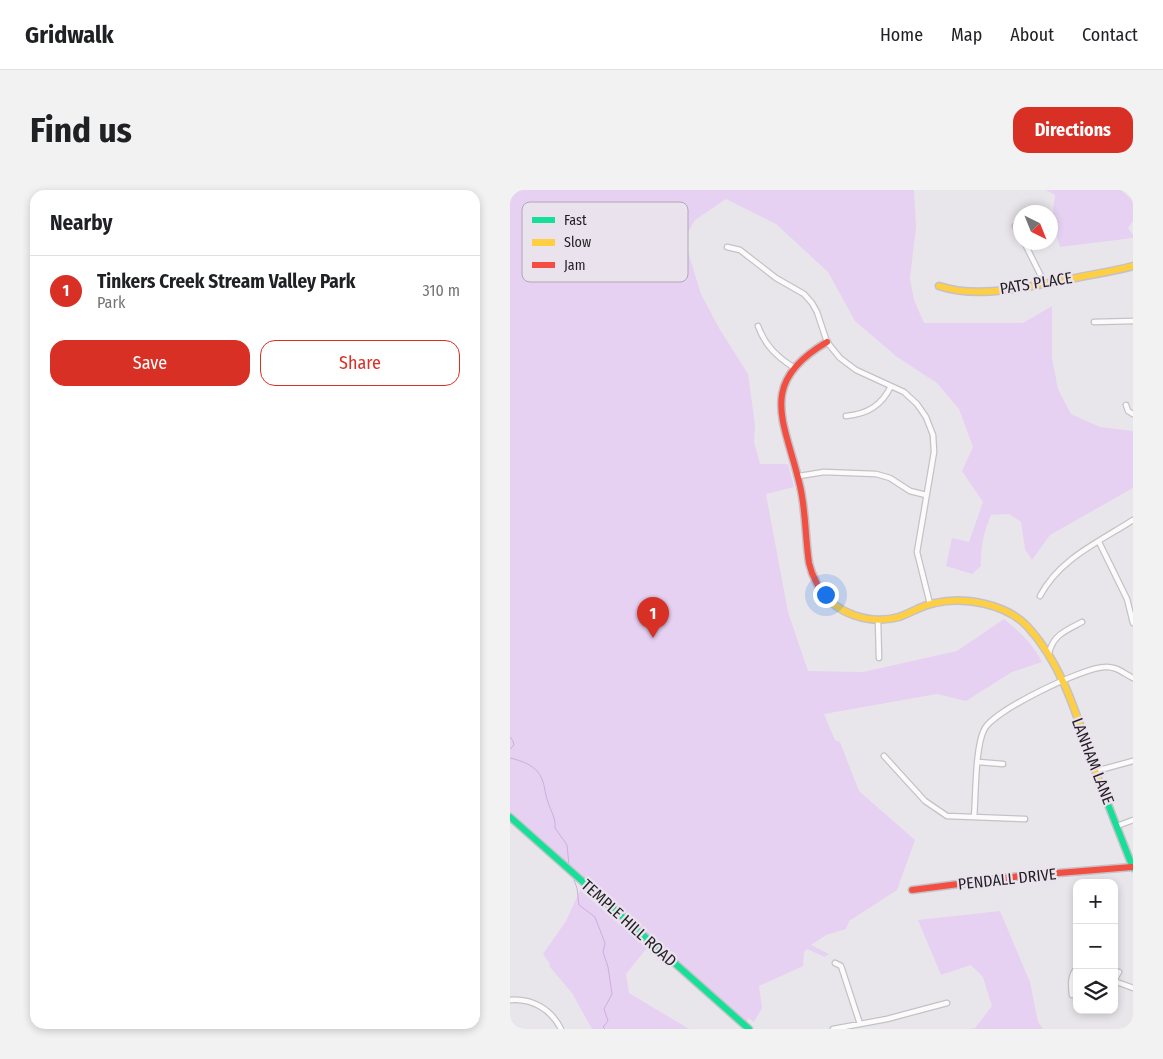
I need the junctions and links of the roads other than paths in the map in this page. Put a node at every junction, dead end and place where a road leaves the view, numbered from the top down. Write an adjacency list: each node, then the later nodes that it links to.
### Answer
1 (726, 247): 9 (street)
2 (1028, 250): 4 (street)
3 (1133, 266): 4 (street, PATS PLACE)
4 (1044, 282): 5 (street, PATS PLACE)
5 (939, 286)
6 (1133, 321): 7 (street)
7 (1094, 322)
8 (758, 326): 10 (street)
9 (827, 342): 10 (street); 11 (street)
10 (793, 368): 15 (street)
11 (891, 386): 14 (street); 16 (street)
12 (1126, 405): 13 (street)
13 (1133, 414)
14 (846, 416)
15 (799, 476): 16 (street); 23 (street)
16 (926, 495): 22 (street)
17 (1133, 520): 18 (street)
18 (1099, 542): 19 (street); 21 (street)
19 (1040, 596)
20 (1133, 597): 21 (street)
21 (1127, 599): 25 (street)
22 (930, 604): 23 (street, LANHAM LANE); 26 (street, LANHAM LANE)
23 (878, 620): 27 (street)
24 (1082, 622): 26 (street)
25 (1133, 623)
26 (1048, 654): 29 (street, LANHAM LANE)
27 (879, 658)
28 (1133, 678): 29 (street)
29 (1062, 680): 32 (street); 34 (street, LANHAM LANE)
30 (884, 756): 36 (street)
31 (1133, 761): 34 (street)
32 (978, 762): 33 (street); 36 (street)
33 (1003, 764)
34 (1096, 771): 39 (street, LANHAM LANE)
35 (510, 817): 51 (street, TEMPLE HILL ROAD)
36 (974, 817): 37 (street)
37 (1025, 819)
38 (1133, 820): 39 (street)
39 (1117, 826): 40 (street, LANHAM LANE)
40 (1133, 867): 41 (street, PENDALL DRIVE)
41 (912, 890)
42 (835, 963): 49 (street)
43 (1073, 972): 46 (street)
44 (1118, 983): 45 (street)
45 (1133, 988)
46 (1073, 995)
47 (510, 1000): 50 (street)
48 (947, 1003): 49 (street)
49 (860, 1024): 52 (street)
50 (561, 1029)
51 (749, 1029)
52 (833, 1029)

